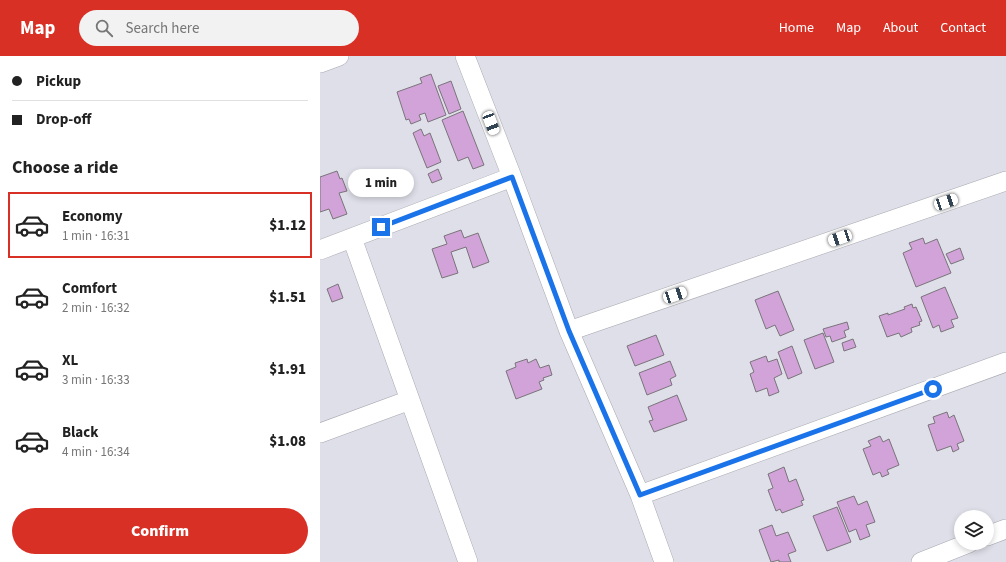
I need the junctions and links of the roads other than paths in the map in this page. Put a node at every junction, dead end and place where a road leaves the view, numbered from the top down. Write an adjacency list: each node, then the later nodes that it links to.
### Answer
1 (339, 56): 3 (street)
2 (465, 56): 4 (street)
3 (320, 63)
4 (512, 177): 6 (street); 8 (street)
5 (1006, 181): 8 (street)
6 (352, 238): 7 (street); 10 (street)
7 (320, 250)
8 (569, 331): 12 (street)
9 (1006, 362): 12 (street)
10 (410, 400): 11 (street); 16 (street)
11 (320, 433)
12 (640, 495): 17 (street)
13 (1006, 528): 14 (street)
14 (994, 533)
15 (954, 549): 18 (street)
16 (468, 562)
17 (664, 562)
18 (921, 562)

